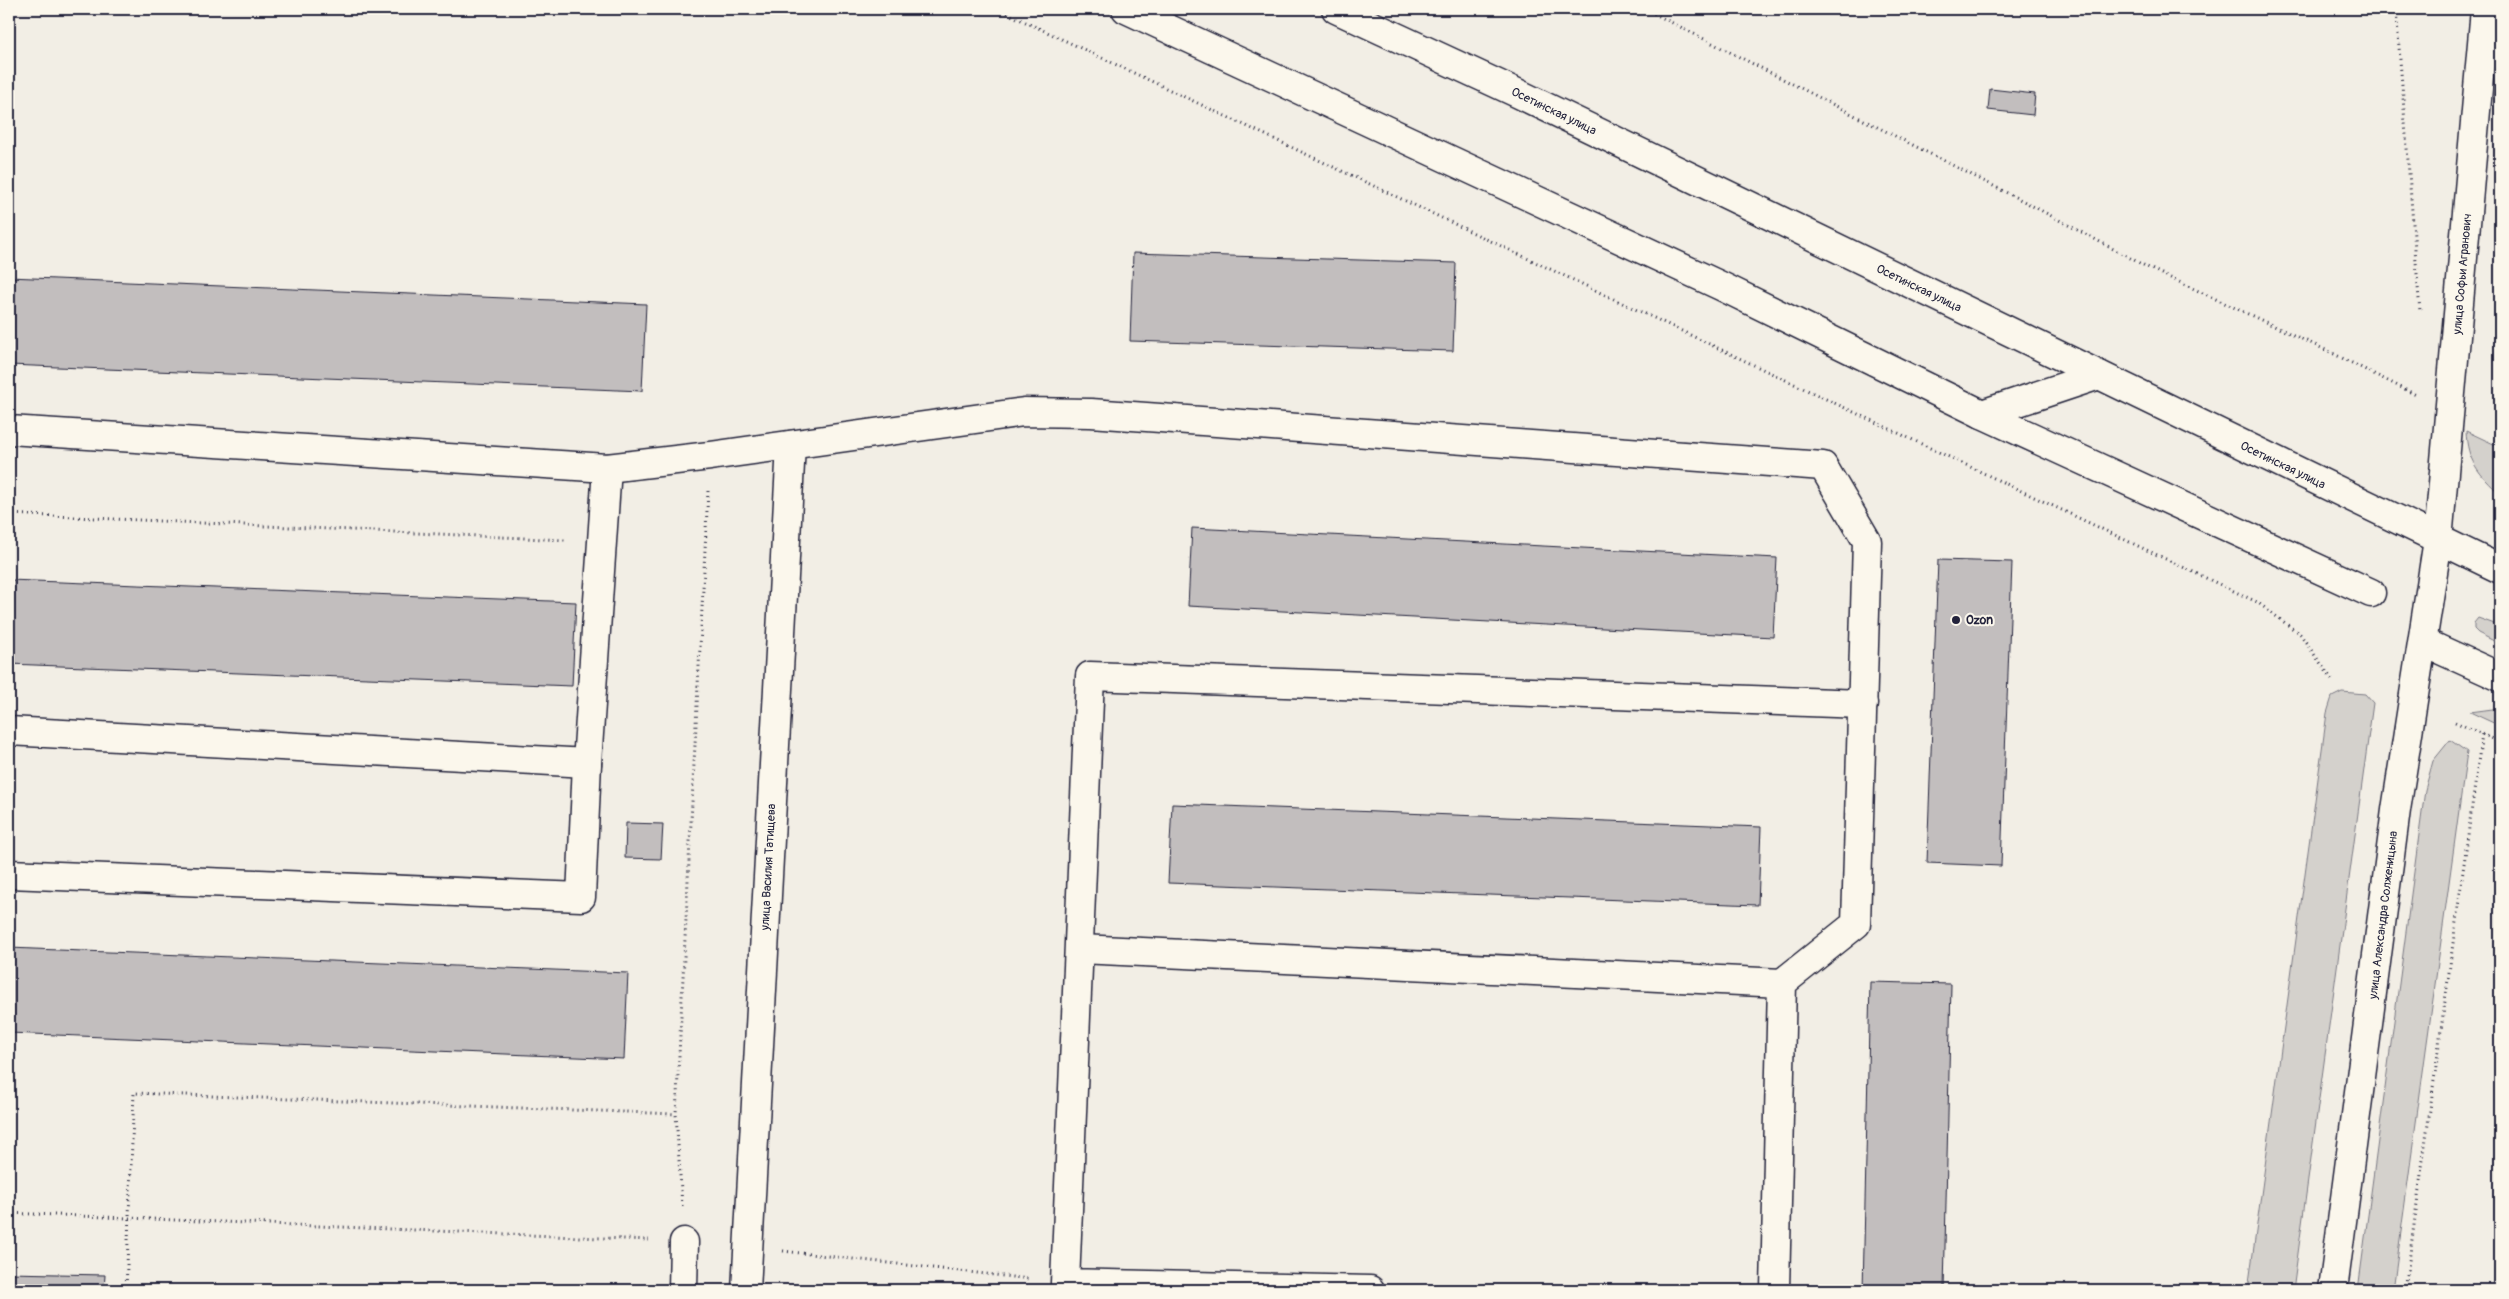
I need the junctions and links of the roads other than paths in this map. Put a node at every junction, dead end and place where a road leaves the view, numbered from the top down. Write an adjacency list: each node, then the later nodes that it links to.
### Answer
1 (1126, 9): 5 (street)
2 (1336, 9): 4 (street, Осетинская улица)
3 (2485, 9): 9 (street, улица Софьи Агранович)
4 (2099, 375): 5 (street); 9 (street, Осетинская улица)
5 (1982, 414): 11 (street)
6 (9, 430): 8 (street)
7 (791, 444): 8 (street); 14 (street); 22 (street, улица Василия Татищева)
8 (607, 468): 16 (street)
9 (2438, 540): 10 (street, Осетинская улица); 12 (street, улица Александра Солженицына)
10 (2500, 569)
11 (2371, 593)
12 (2423, 642): 13 (street); 25 (street, улица Александра Солженицына)
13 (2500, 677)
14 (1863, 704): 18 (street); 19 (street)
15 (9, 731): 16 (street)
16 (587, 763): 17 (street)
17 (9, 874)
18 (1080, 949): 19 (street); 23 (street)
19 (1782, 982): 24 (street)
20 (684, 1242): 21 (street)
21 (683, 1290)
22 (746, 1290)
23 (1370, 1290)
24 (1775, 1290)
25 (2334, 1290)

